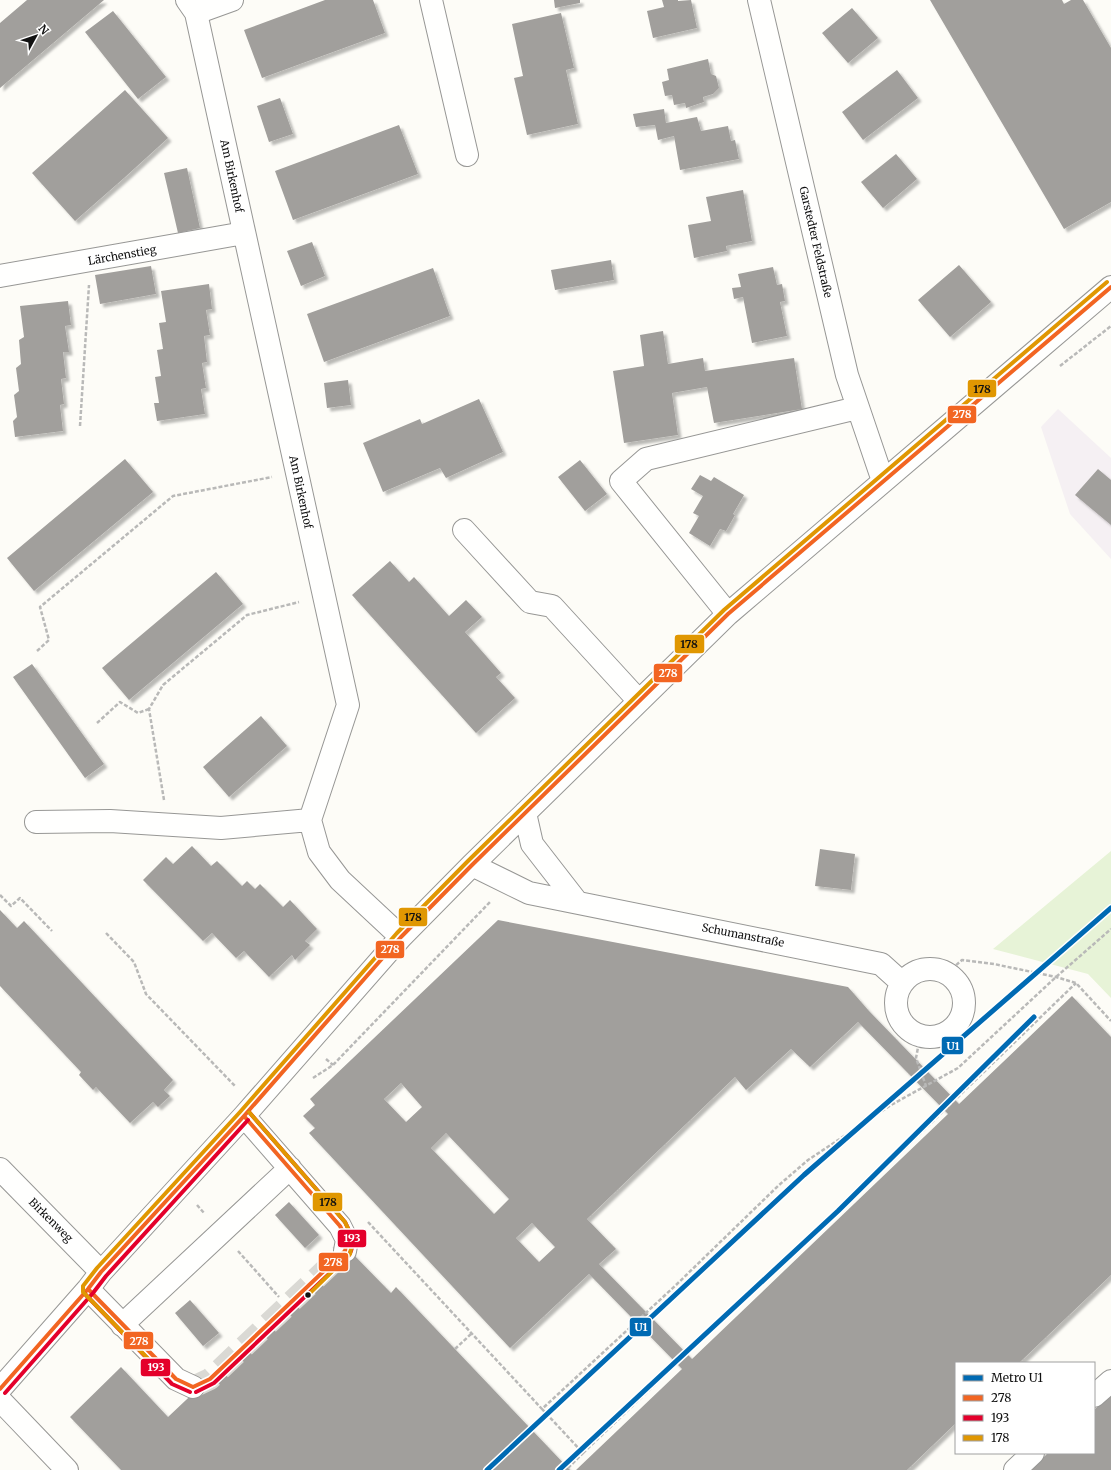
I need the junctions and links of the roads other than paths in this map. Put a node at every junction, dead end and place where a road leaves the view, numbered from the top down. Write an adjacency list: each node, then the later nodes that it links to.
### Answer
1 (232, 0): 4 (street, Am Birkenhof)
2 (431, 0): 5 (street)
3 (759, 0): 9 (street, Garstedter Feldstraße)
4 (191, 6): 6 (street, Am Birkenhof)
5 (467, 155)
6 (244, 233): 7 (street, Lärchenstieg); 15 (street, Am Birkenhof)
7 (0, 276)
8 (1111, 287): 10 (street)
9 (857, 408): 10 (street, Garstedter Feldstraße); 12 (street)
10 (883, 481): 12 (street)
11 (464, 530): 13 (street)
12 (728, 614): 13 (street)
13 (640, 701): 14 (street)
14 (525, 813): 17 (street); 18 (street)
15 (310, 820): 16 (street); 19 (street)
16 (36, 822)
17 (472, 865): 18 (street, Schumanstraße); 19 (street)
18 (577, 902): 20 (street, Schumanstraße)
19 (401, 937): 21 (street)
20 (901, 982): 20 (street)
21 (249, 1110): 22 (street); 25 (street)
22 (290, 1168): 24 (street); 27 (street)
23 (0, 1169): 25 (street, Birkenweg)
24 (345, 1251)
25 (101, 1272): 26 (street)
26 (88, 1289): 27 (street); 30 (street)
27 (122, 1325): 29 (street)
28 (1111, 1381): 31 (street)
29 (193, 1387)
30 (0, 1389)
31 (1095, 1395)
32 (0, 1400): 34 (street)
33 (1032, 1454): 35 (street)
34 (67, 1470)
35 (1015, 1470)

